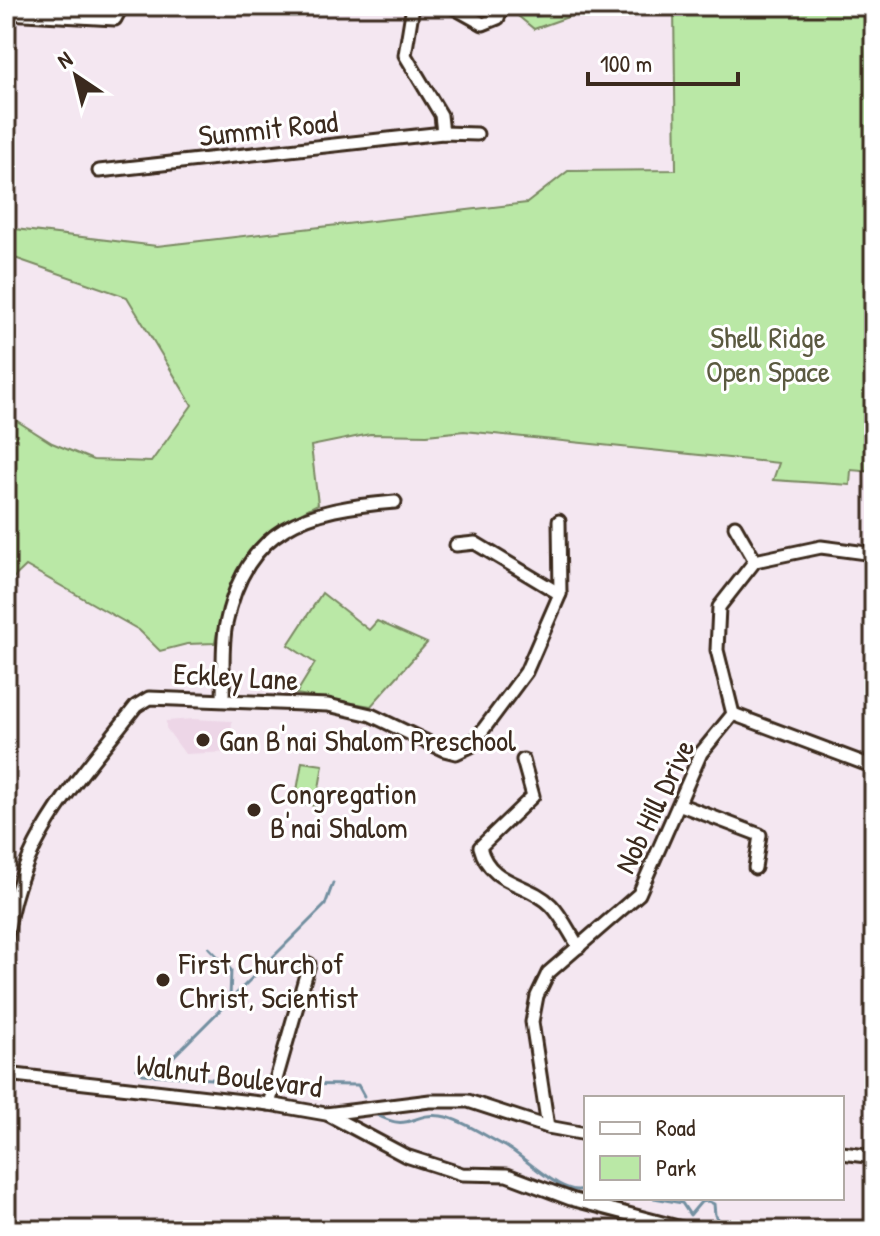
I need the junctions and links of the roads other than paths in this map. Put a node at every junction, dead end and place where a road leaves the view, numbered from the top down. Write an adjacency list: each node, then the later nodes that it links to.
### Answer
1 (122, 6): 5 (street)
2 (413, 6): 6 (street)
3 (451, 6): 4 (street)
4 (502, 6)
5 (6, 13)
6 (443, 133): 7 (street, Summit Road); 8 (street, Summit Road)
7 (477, 134)
8 (99, 171)
9 (395, 502): 16 (street)
10 (559, 521): 15 (street)
11 (735, 526): 14 (street)
12 (456, 545): 15 (street)
13 (874, 554): 14 (street)
14 (755, 561): 17 (street)
15 (560, 594): 16 (street, Eckley Lane)
16 (223, 698): 22 (street, Eckley Lane)
17 (733, 714): 19 (street); 20 (street, Nob Hill Drive)
18 (523, 760): 23 (street)
19 (874, 767)
20 (681, 805): 21 (street); 23 (street, Nob Hill Drive)
21 (755, 868)
22 (6, 943)
23 (579, 947): 28 (street, Nob Hill Drive)
24 (309, 964): 26 (street)
25 (6, 1074): 26 (street, Walnut Boulevard)
26 (269, 1104): 27 (street, Walnut Boulevard)
27 (326, 1114): 28 (street, Walnut Boulevard); 32 (street)
28 (548, 1127): 29 (street, Walnut Boulevard)
29 (584, 1134)
30 (844, 1153): 31 (street)
31 (874, 1157)
32 (689, 1230)

